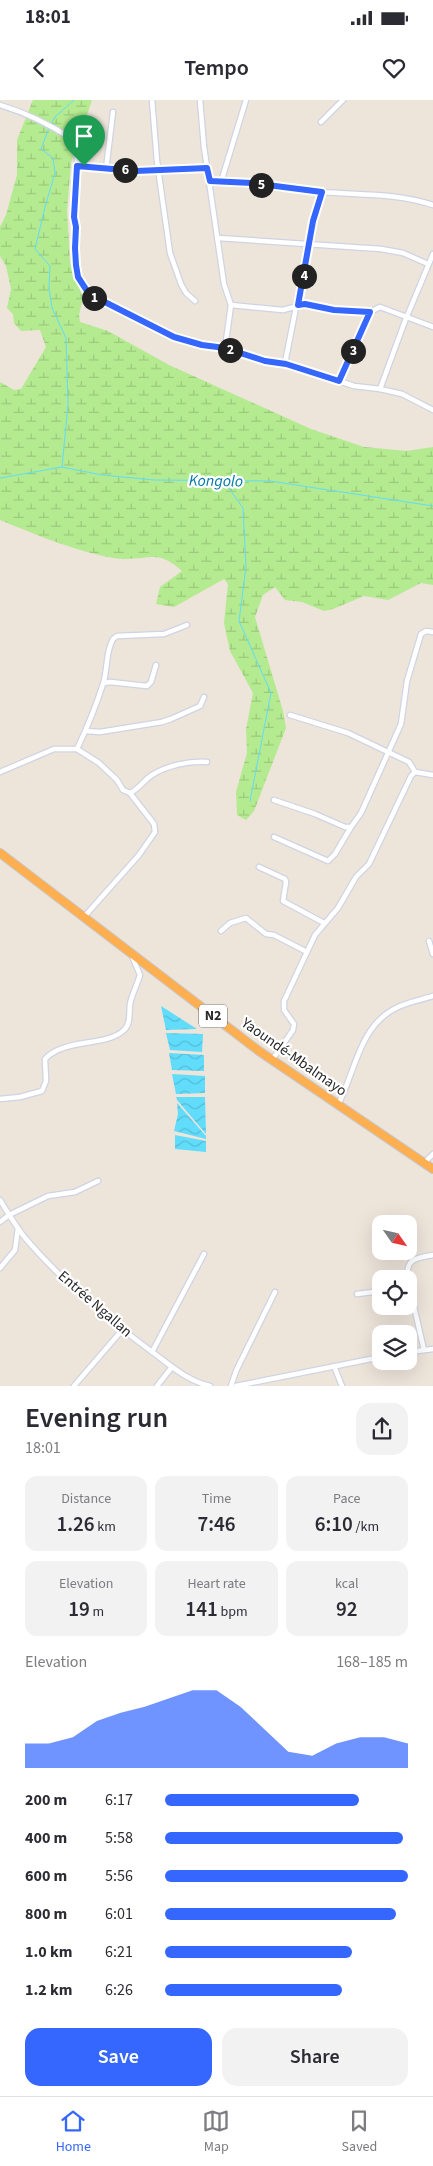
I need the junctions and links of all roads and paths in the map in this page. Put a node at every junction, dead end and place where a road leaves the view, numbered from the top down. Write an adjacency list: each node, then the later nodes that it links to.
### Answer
1 (152, 100): 11 (street)
2 (200, 100): 9 (street)
3 (246, 100): 13 (street)
4 (344, 100): 7 (street)
5 (0, 105): 8 (street)
6 (113, 112): 10 (street)
7 (321, 122)
8 (77, 166): 10 (street); 26 (street)
9 (207, 168): 11 (street); 12 (street)
10 (106, 169): 11 (street)
11 (160, 171): 20 (street)
12 (210, 181): 13 (street); 16 (street)
13 (221, 182): 14 (street)
14 (322, 192): 15 (street); 17 (street)
15 (433, 205)
16 (218, 238): 17 (street); 22 (street)
17 (310, 243): 19 (street); 21 (street)
18 (433, 254): 19 (street)
19 (428, 264): 24 (street)
20 (195, 301)
21 (298, 305): 22 (street); 23 (street); 27 (street)
22 (231, 306): 26 (street)
23 (370, 312): 24 (street); 28 (street)
24 (407, 316): 25 (street); 29 (street)
25 (433, 326)
26 (225, 348): 27 (street)
27 (286, 364): 28 (street)
28 (339, 381): 29 (street)
29 (380, 389): 30 (street)
30 (433, 410)
31 (187, 626): 34 (street)
32 (433, 632): 39 (street)
33 (156, 665): 34 (street)
34 (104, 683): 37 (street)
35 (204, 697): 37 (street)
36 (290, 715): 39 (street)
37 (86, 731): 38 (street)
38 (77, 749): 41 (street); 44 (street)
39 (389, 752): 42 (street); 46 (street)
40 (207, 762): 44 (street)
41 (0, 772)
42 (415, 772): 43 (street); 51 (street)
43 (433, 775)
44 (130, 793): 50 (street)
45 (274, 800): 46 (street)
46 (351, 827): 47 (street)
47 (274, 837)
48 (0, 853): 50 (highway, Yaoundé-Mbalmayo / N2)
49 (259, 867): 51 (street)
50 (83, 918): 54 (highway, Yaoundé-Mbalmayo / N2)
51 (324, 923): 55 (street)
52 (221, 931): 55 (street)
53 (429, 941): 56 (street)
54 (130, 952): 58 (highway, Yaoundé-Mbalmayo / N2); 59 (street)
55 (307, 952): 58 (street)
56 (433, 954)
57 (433, 996): 60 (street)
58 (272, 1060): 60 (highway, Yaoundé-Mbalmayo / N2)
59 (0, 1099)
60 (338, 1105): 62 (highway, Yaoundé-Mbalmayo / N2)
61 (433, 1154): 62 (street)
62 (424, 1163): 63 (highway, Yaoundé-Mbalmayo / N2)
63 (433, 1170)
64 (98, 1181): 66 (street)
65 (0, 1200): 66 (street, Entrée Ngallan)
66 (9, 1215): 67 (street); 68 (street, Entrée Ngallan)
67 (0, 1222)
68 (18, 1228): 71 (street); 77 (street, Entrée Ngallan)
69 (204, 1254): 81 (street)
70 (433, 1255): 72 (street)
71 (0, 1268)
72 (406, 1270)
73 (275, 1292): 90 (street)
74 (372, 1292): 75 (street)
75 (357, 1294)
76 (416, 1315): 79 (street)
77 (123, 1329): 81 (street, Entrée Ngallan); 87 (street)
78 (433, 1348): 79 (street)
79 (424, 1350): 80 (street)
80 (417, 1351)
81 (152, 1352): 84 (street, Entrée Ngallan)
82 (372, 1359): 83 (street)
83 (334, 1366): 86 (street); 92 (street)
84 (172, 1368): 85 (street, Entrée Ngallan); 88 (street)
85 (200, 1385): 89 (street, Entrée Ngallan)
86 (255, 1385): 91 (street)
87 (74, 1386)
88 (157, 1386)
89 (210, 1386)
90 (231, 1386)
91 (236, 1386)
92 (342, 1386)

